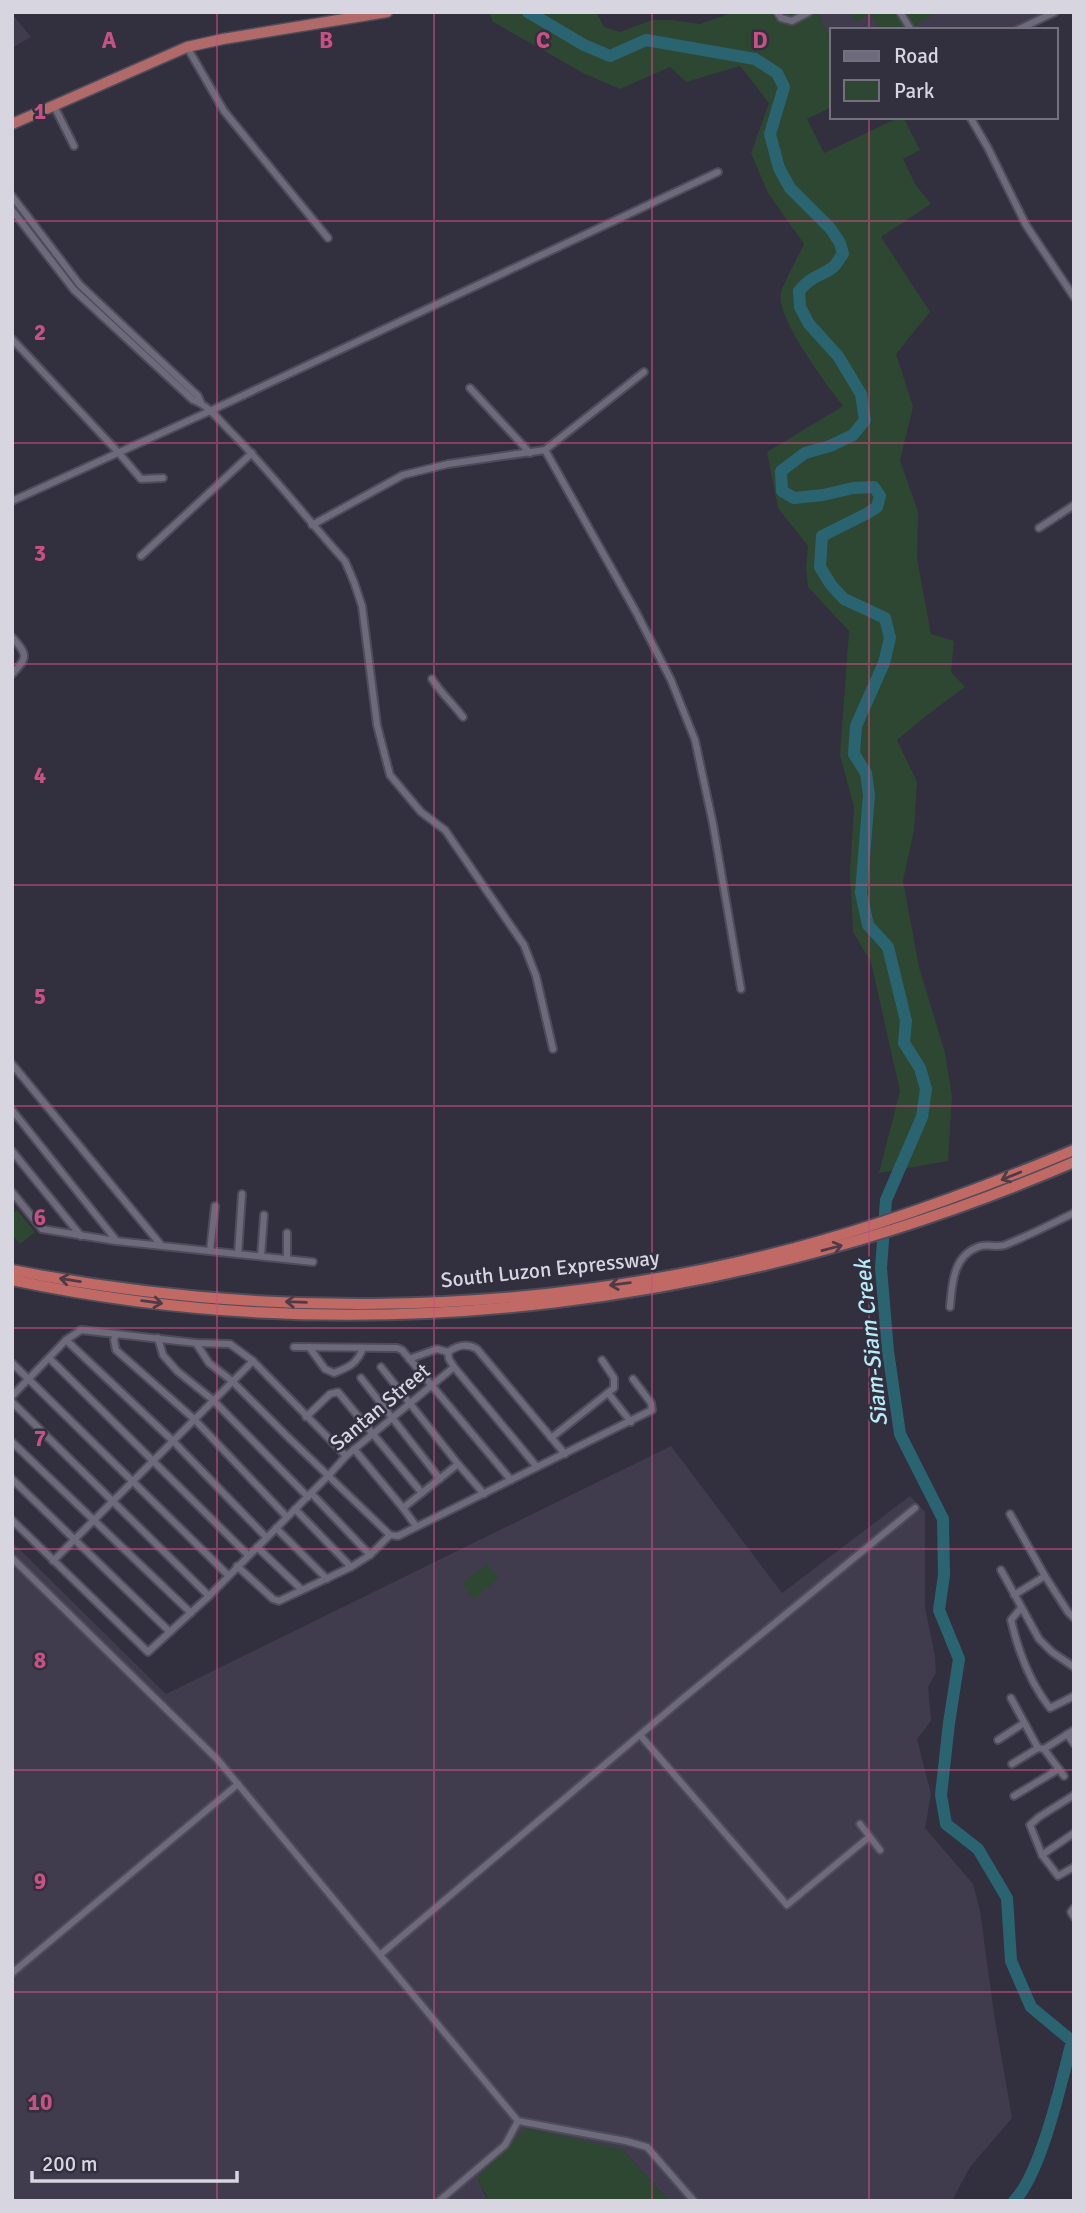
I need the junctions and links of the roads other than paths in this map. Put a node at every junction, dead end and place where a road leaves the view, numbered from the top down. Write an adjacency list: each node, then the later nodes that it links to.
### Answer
1 (350, 12): 7 (highway)
2 (387, 12): 7 (highway)
3 (777, 12): 4 (street)
4 (809, 12)
5 (900, 12): 8 (street)
6 (1055, 12): 9 (street)
7 (326, 22): 10 (highway)
8 (910, 28)
9 (1021, 28)
10 (187, 47): 11 (highway); 18 (street)
11 (54, 106): 13 (highway); 14 (street)
12 (971, 119): 19 (street)
13 (12, 124)
14 (74, 146)
15 (718, 172): 24 (street)
16 (12, 196): 23 (street)
17 (12, 210): 23 (street)
18 (328, 238)
19 (1074, 297)
20 (12, 339): 26 (street)
21 (644, 372): 25 (street)
22 (470, 388): 28 (street)
23 (201, 403): 24 (street)
24 (210, 411): 26 (street); 27 (street)
25 (545, 450): 28 (street); 39 (street)
26 (118, 452): 29 (street); 30 (street)
27 (252, 453): 32 (street); 34 (street)
28 (530, 453): 32 (street)
29 (163, 478)
30 (12, 501)
31 (1074, 505): 33 (street)
32 (312, 525): 40 (street)
33 (1039, 528)
34 (141, 556)
35 (12, 637): 36 (street)
36 (12, 674)
37 (432, 679): 38 (street)
38 (463, 717)
39 (741, 989)
40 (553, 1049)
41 (13, 1067): 55 (street)
42 (12, 1111): 54 (street)
43 (1074, 1150): 52 (highway, South Luzon Expressway, one-way to 52)
44 (12, 1151): 53 (street)
45 (1074, 1162): 52 (highway, South Luzon Expressway)
46 (12, 1192): 53 (street)
47 (242, 1194): 57 (street)
48 (215, 1206): 56 (street)
49 (1074, 1213): 63 (street)
50 (264, 1215): 58 (street)
51 (287, 1233): 59 (street)
52 (855, 1235): 61 (highway, South Luzon Expressway, one-way to 61); 62 (highway, South Luzon Expressway, one-way to 52)
53 (81, 1236): 54 (street)
54 (116, 1241): 55 (street)
55 (160, 1245): 56 (street)
56 (210, 1251): 57 (street)
57 (238, 1254): 58 (street)
58 (261, 1256): 59 (street)
59 (287, 1259): 60 (street)
60 (313, 1262)
61 (12, 1270)
62 (12, 1280)
63 (950, 1307)
64 (116, 1334): 65 (street); 66 (street); 91 (street)
65 (158, 1338): 67 (street); 86 (street)
66 (66, 1340): 72 (street); 95 (street)
67 (197, 1343): 75 (street); 82 (street)
68 (294, 1347): 69 (street)
69 (309, 1348): 70 (street); 70 (street)
70 (363, 1348): 73 (street)
71 (448, 1352): 73 (street); 78 (street); 94 (street)
72 (49, 1357): 80 (street); 100 (street)
73 (409, 1359): 83 (street)
74 (601, 1360): 84 (street)
75 (253, 1361): 82 (street); 89 (street)
76 (12, 1363): 80 (street)
77 (381, 1367): 88 (street)
78 (454, 1367): 83 (street, Santan Street); 102 (street)
79 (361, 1378): 90 (street)
80 (29, 1379): 85 (street); 107 (street)
81 (633, 1379): 92 (street)
82 (232, 1381): 86 (street); 103 (street)
83 (431, 1385): 88 (street, Santan Street); 106 (street)
84 (608, 1393): 92 (street); 94 (street)
85 (12, 1396)
86 (213, 1400): 91 (street); 110 (street)
87 (12, 1402): 111 (street)
88 (410, 1402): 90 (street, Santan Street); 101 (street)
89 (306, 1417): 93 (street); 99 (street)
90 (392, 1417): 93 (street, Santan Street); 105 (street)
91 (194, 1419): 95 (street); 116 (street)
92 (631, 1422): 98 (street)
93 (373, 1433): 97 (street, Santan Street); 108 (street)
94 (551, 1437): 98 (street)
95 (173, 1441): 100 (street); 122 (street)
96 (12, 1442): 118 (street)
97 (354, 1449): 99 (street, Santan Street); 112 (street)
98 (565, 1454): 102 (street)
99 (346, 1456): 103 (street, Santan Street)
100 (152, 1461): 107 (street); 125 (street)
101 (458, 1464): 105 (street); 109 (street)
102 (537, 1466): 106 (street)
103 (329, 1475): 110 (street, Santan Street); 121 (street)
104 (12, 1479): 123 (street)
105 (440, 1479): 108 (street)
106 (511, 1480): 109 (street)
107 (134, 1481): 111 (street); 132 (street)
108 (422, 1493): 112 (street)
109 (484, 1494): 119 (street)
110 (309, 1495): 114 (street, Santan Street); 126 (street)
111 (112, 1501): 118 (street); 137 (street)
112 (403, 1508): 119 (street)
113 (915, 1508): 147 (street)
114 (295, 1509): 116 (street, Santan Street); 130 (street)
115 (1010, 1514): 133 (street)
116 (287, 1517): 120 (street, Santan Street)
117 (12, 1520): 128 (street)
118 (94, 1520): 123 (street); 139 (street)
119 (416, 1526): 121 (street)
120 (276, 1528): 122 (street, Santan Street); 134 (street)
121 (390, 1535): 126 (street)
122 (267, 1537): 124 (street, Santan Street)
123 (75, 1539): 128 (street); 141 (street)
124 (257, 1547): 125 (street, Santan Street); 135 (street)
125 (248, 1555): 129 (street, Santan Street)
126 (370, 1555): 130 (street)
127 (12, 1558): 154 (street)
128 (53, 1561): 141 (street, Santan Street)
129 (237, 1566): 132 (street, Santan Street); 135 (street)
130 (351, 1567): 134 (street)
131 (1001, 1570): 136 (street)
132 (228, 1575): 137 (street, Santan Street)
133 (1045, 1576): 136 (street); 140 (street)
134 (327, 1579): 135 (street)
135 (302, 1590)
136 (1014, 1595): 138 (street)
137 (209, 1596): 139 (street, Santan Street)
138 (1021, 1608): 142 (street); 143 (street)
139 (191, 1613): 141 (street, Santan Street)
140 (1074, 1618)
141 (170, 1632)
142 (1074, 1667)
143 (1074, 1697)
144 (1011, 1698): 145 (street)
145 (1024, 1723): 148 (street); 150 (street)
146 (1071, 1732): 149 (street); 150 (street)
147 (640, 1735): 159 (street); 165 (street)
148 (998, 1740)
149 (1074, 1744)
150 (1041, 1749): 151 (street); 152 (street)
151 (1012, 1765)
152 (1059, 1769): 153 (street); 156 (street)
153 (1064, 1776)
154 (238, 1784): 165 (street); 166 (street)
155 (1074, 1795): 161 (street)
156 (1014, 1796)
157 (860, 1824): 159 (street)
158 (1074, 1833): 161 (street)
159 (869, 1837): 160 (street)
160 (880, 1850)
161 (1042, 1856): 162 (street)
162 (1074, 1867)
163 (1074, 1908): 164 (street)
164 (1074, 1917)
165 (381, 1954): 167 (street)
166 (12, 1973)
167 (518, 2120): 168 (street); 169 (street)
168 (439, 2201)
169 (694, 2201)

